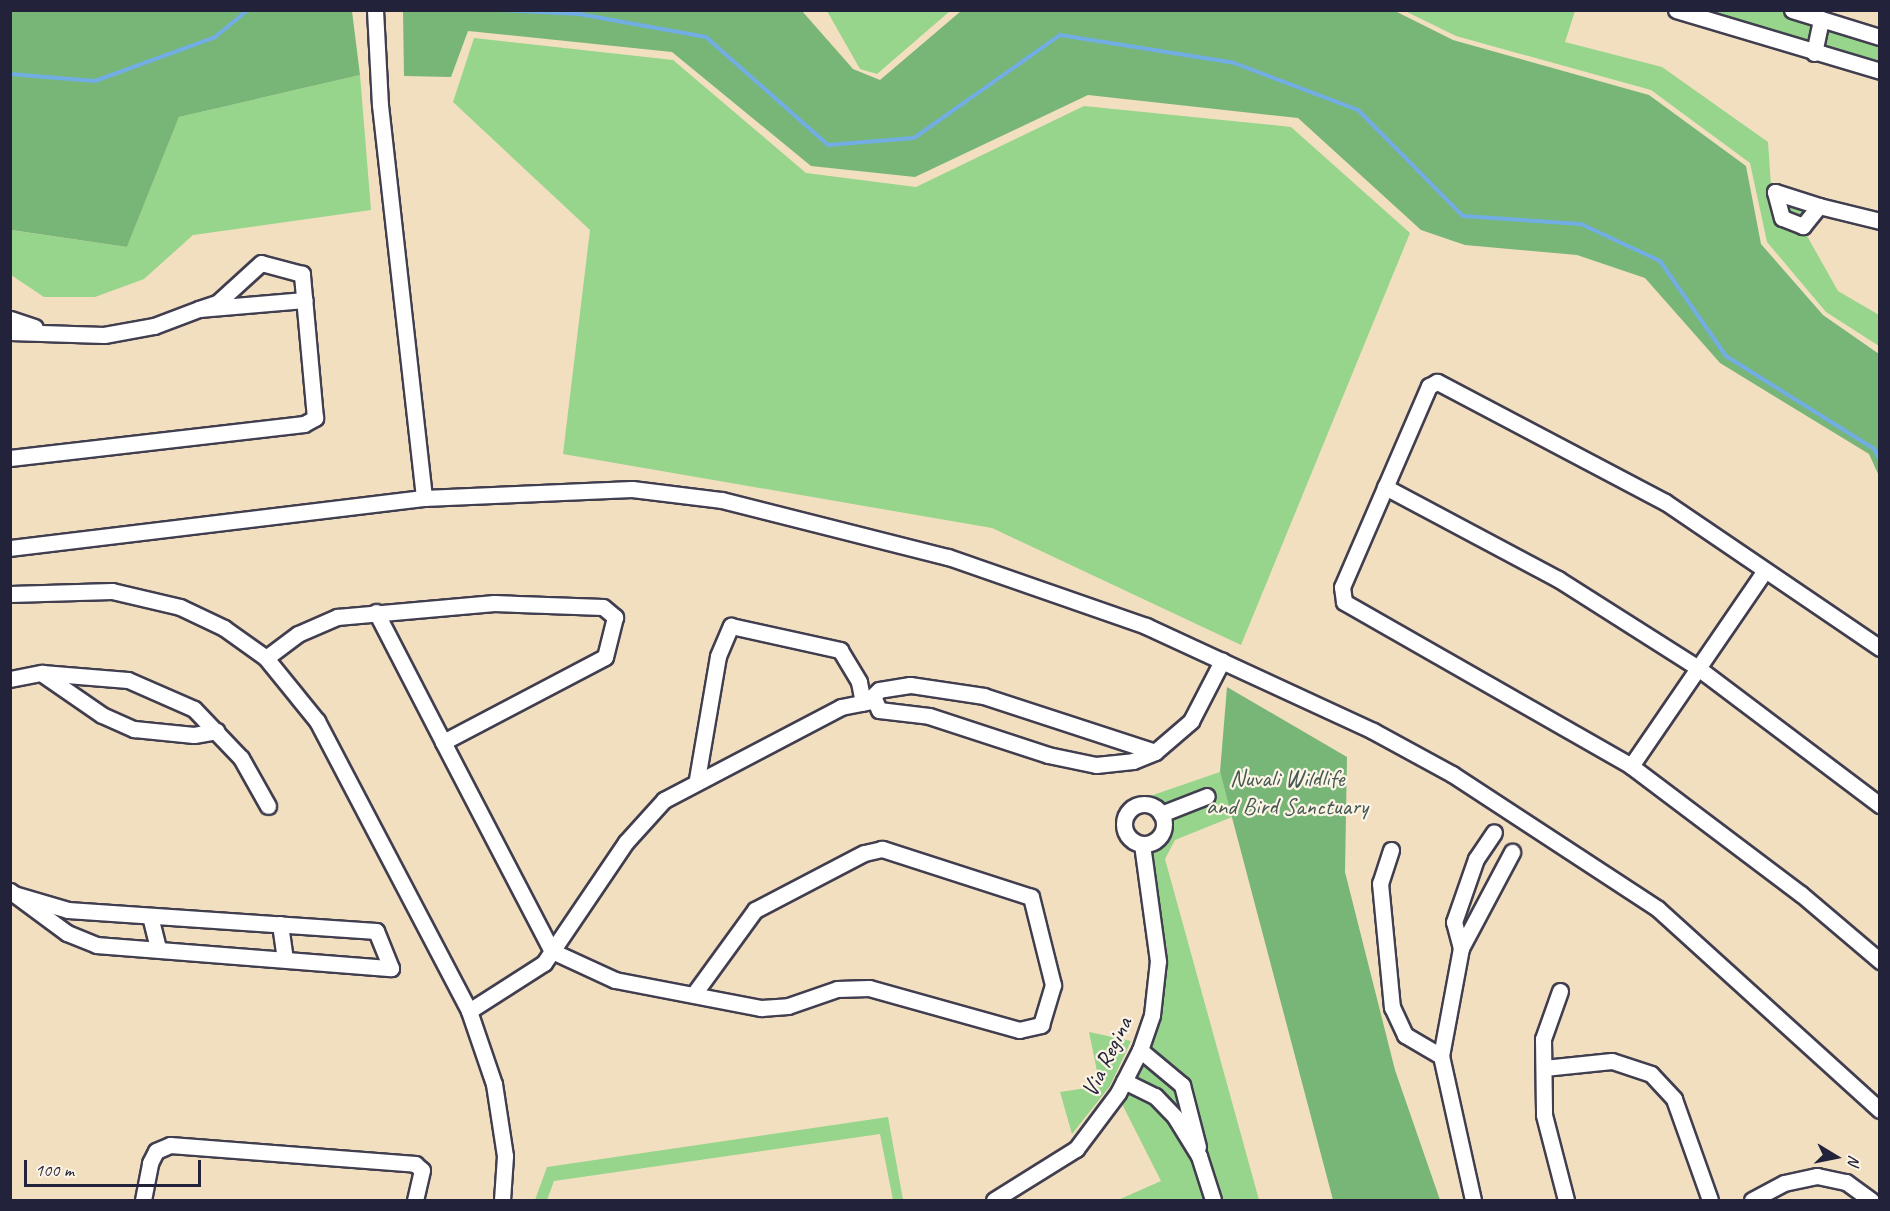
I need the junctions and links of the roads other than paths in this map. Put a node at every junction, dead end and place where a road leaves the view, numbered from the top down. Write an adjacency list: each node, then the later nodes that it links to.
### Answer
1 (375, 10): 18 (street)
2 (1676, 10): 4 (street)
3 (1792, 10): 5 (street)
4 (1708, 15): 7 (street)
5 (1821, 19): 6 (street); 7 (street)
6 (1880, 37)
7 (1814, 54): 8 (street)
8 (1880, 71)
9 (1819, 206): 10 (street)
10 (1880, 221)
11 (305, 300): 12 (street); 12 (street); 16 (street)
12 (199, 309): 15 (street)
13 (10, 319): 15 (street)
14 (10, 332): 15 (street)
15 (55, 332)
16 (10, 458)
17 (1385, 487): 20 (street); 26 (street); 33 (street)
18 (424, 498): 19 (street); 25 (street)
19 (10, 548)
20 (1765, 570): 23 (street); 26 (street)
21 (10, 594): 24 (street)
22 (376, 612): 24 (street); 31 (street); 31 (street)
23 (1880, 648)
24 (266, 658): 53 (street)
25 (1222, 661): 32 (street); 58 (street)
26 (1698, 668): 33 (street); 36 (street)
27 (42, 674): 28 (street); 30 (street); 30 (street)
28 (10, 679)
29 (868, 702): 32 (street); 32 (street); 34 (street); 34 (street)
30 (217, 731): 37 (street)
31 (443, 742): 48 (street)
32 (1155, 752)
33 (1631, 766): 50 (street)
34 (697, 779): 48 (street)
35 (1207, 796): 38 (street)
36 (1880, 805)
37 (268, 806)
38 (1161, 814): 40 (street); 40 (street)
39 (1494, 832): 47 (street)
40 (1142, 844): 54 (street, Via Regina)
41 (1391, 850): 55 (street)
42 (1512, 852): 47 (street)
43 (12, 892): 44 (street); 46 (street)
44 (150, 916): 45 (street); 46 (street)
45 (280, 924): 49 (street); 49 (street)
46 (158, 948): 49 (street)
47 (1461, 948): 55 (street)
48 (552, 951): 52 (street); 53 (street)
49 (285, 958)
50 (1880, 961)
51 (1560, 991): 56 (street)
52 (694, 994): 52 (street)
53 (469, 1011): 62 (street)
54 (1140, 1050): 57 (street, Via Regina); 59 (street)
55 (1441, 1056): 65 (street)
56 (1544, 1068): 66 (street); 67 (street)
57 (1124, 1081): 59 (street); 63 (street, Via Regina)
58 (1880, 1110)
59 (1199, 1156): 64 (street)
60 (143, 1200): 61 (street)
61 (415, 1200)
62 (502, 1200)
63 (994, 1200)
64 (1213, 1200)
65 (1473, 1200)
66 (1566, 1200)
67 (1710, 1200)
68 (1752, 1200): 69 (street)
69 (1871, 1200)

